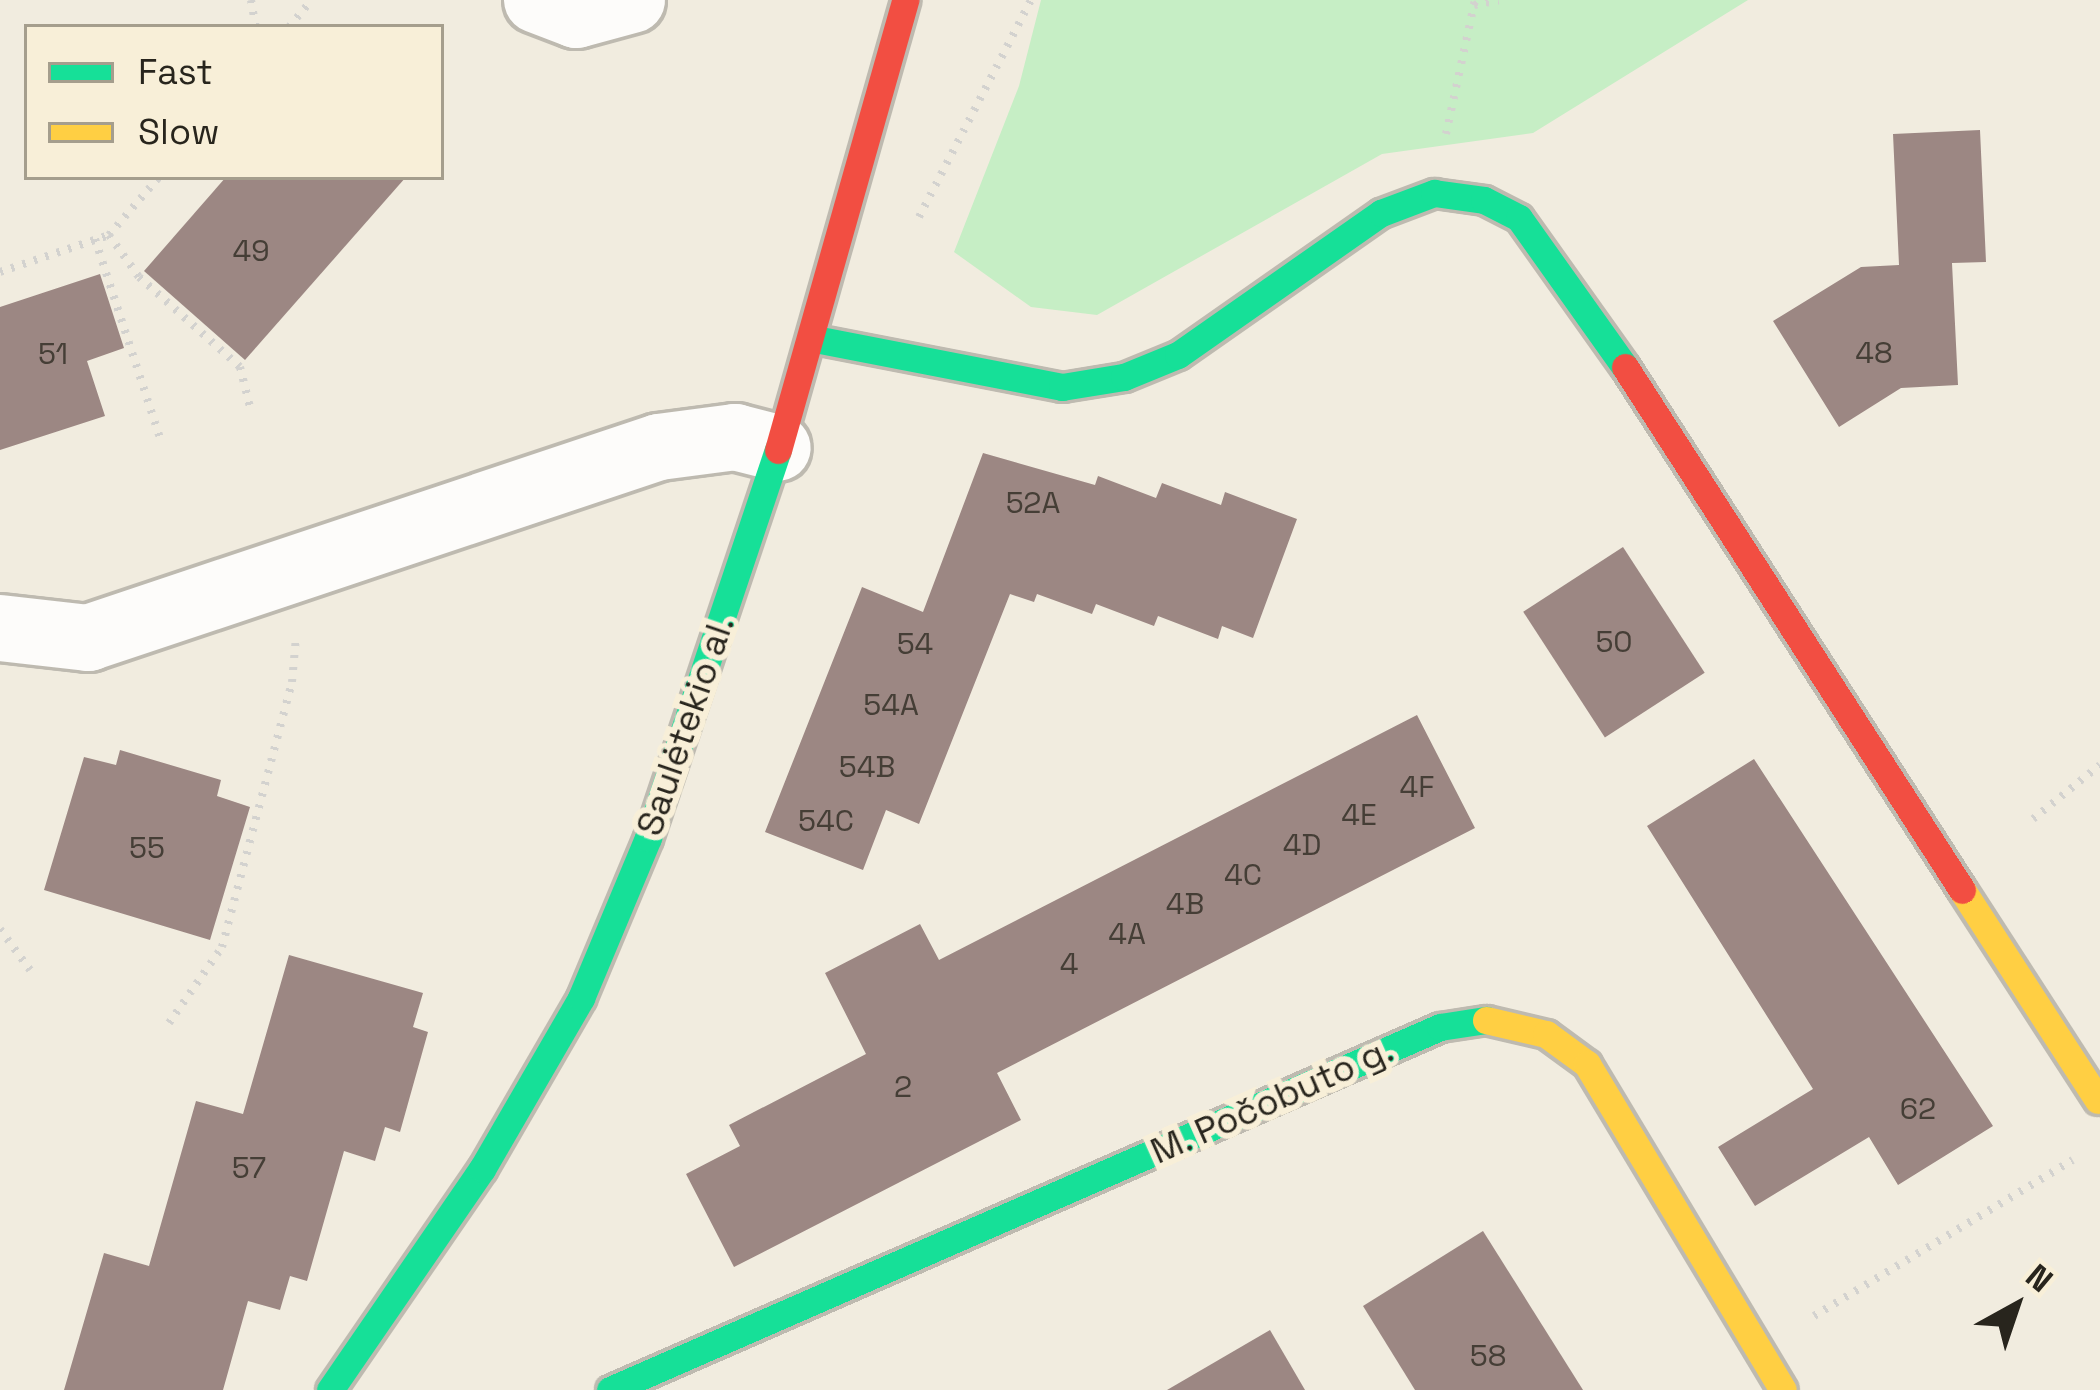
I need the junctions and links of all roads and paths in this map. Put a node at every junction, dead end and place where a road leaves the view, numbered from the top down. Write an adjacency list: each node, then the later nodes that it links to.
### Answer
1 (312, 0): 8 (path)
2 (537, 0): 3 (street)
3 (632, 0)
4 (904, 0): 15 (street, Saulėtekio al.)
5 (1031, 0): 11 (path)
6 (1499, 0): 7 (path)
7 (1474, 3): 10 (path)
8 (292, 24)
9 (156, 180): 12 (path)
10 (1434, 193): 15 (street); 26 (street)
11 (903, 230)
12 (109, 235): 13 (path); 16 (path)
13 (95, 239): 14 (path); 17 (path)
14 (0, 272)
15 (815, 339): 18 (street, Saulėtekio al.)
16 (250, 406)
17 (160, 439)
18 (778, 448): 19 (street); 29 (street, Saulėtekio al.)
19 (304, 567): 20 (street); 25 (path)
20 (0, 628)
21 (2100, 765): 22 (path)
22 (2032, 819)
23 (0, 929): 24 (path)
24 (30, 970)
25 (169, 1023)
26 (2098, 1100)
27 (2080, 1156): 28 (path)
28 (1759, 1350): 30 (street, M. Počobuto g.); 31 (street, M. Počobuto g.)
29 (330, 1390)
30 (610, 1390)
31 (1783, 1390)

